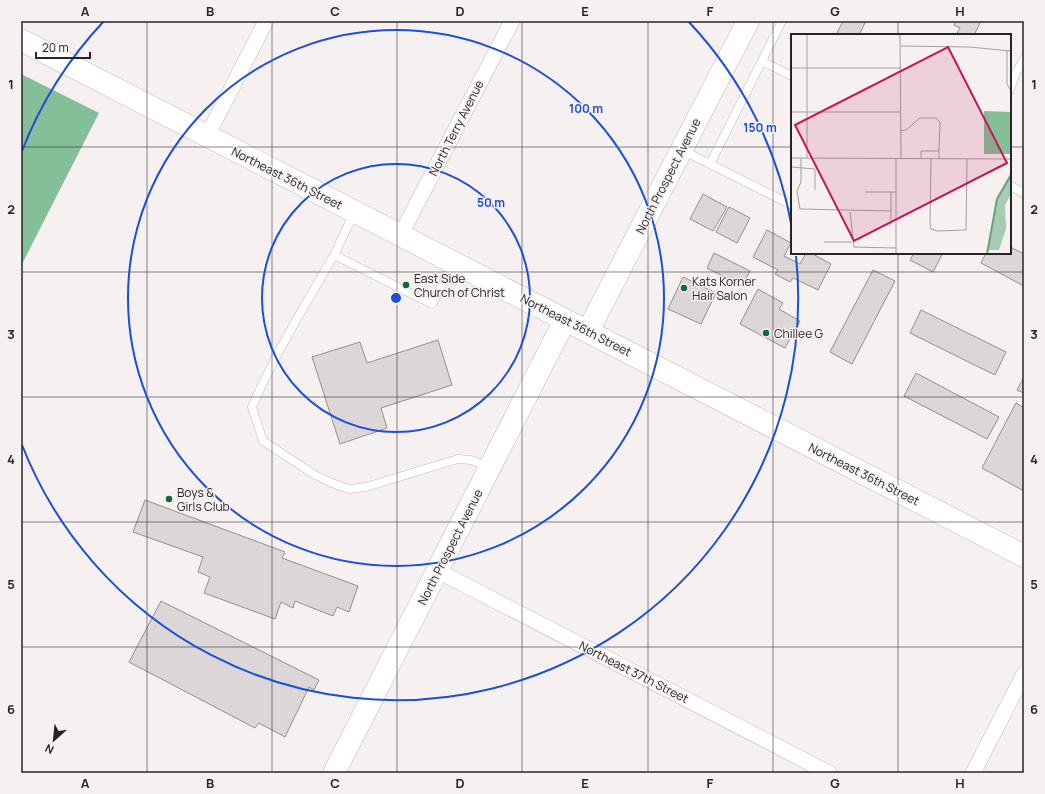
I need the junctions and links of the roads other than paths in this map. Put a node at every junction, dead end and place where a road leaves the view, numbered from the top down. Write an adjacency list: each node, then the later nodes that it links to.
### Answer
1 (266, 21): 10 (street)
2 (512, 21): 17 (street, North Terry Avenue)
3 (748, 21): 11 (main road, North Prospect Avenue)
4 (782, 21): 7 (lane)
5 (21, 40): 10 (main road, Northeast 36th Street)
6 (1024, 59): 9 (lane)
7 (762, 61): 8 (lane); 12 (lane)
8 (791, 76)
9 (1011, 87)
10 (207, 136): 16 (main road, Northeast 36th Street)
11 (682, 150): 12 (lane); 21 (main road, North Prospect Avenue)
12 (710, 164): 15 (lane)
13 (1011, 186): 14 (lane)
14 (1024, 194)
15 (791, 204)
16 (354, 212): 17 (main road, Northeast 36th Street); 18 (lane)
17 (400, 236): 19 (main road, Northeast 36th Street)
18 (334, 255): 19 (lane); 22 (lane)
19 (454, 263): 20 (main road, Northeast 36th Street)
20 (565, 320): 21 (main road, Northeast 36th Street); 22 (main road, North Prospect Avenue)
21 (588, 331): 23 (main road, Northeast 36th Street)
22 (490, 468): 24 (main road, North Prospect Avenue)
23 (1024, 556)
24 (438, 571): 26 (main road, North Prospect Avenue); 27 (street, Northeast 37th Street)
25 (1024, 674): 28 (street)
26 (334, 773)
27 (829, 773)
28 (973, 773)

